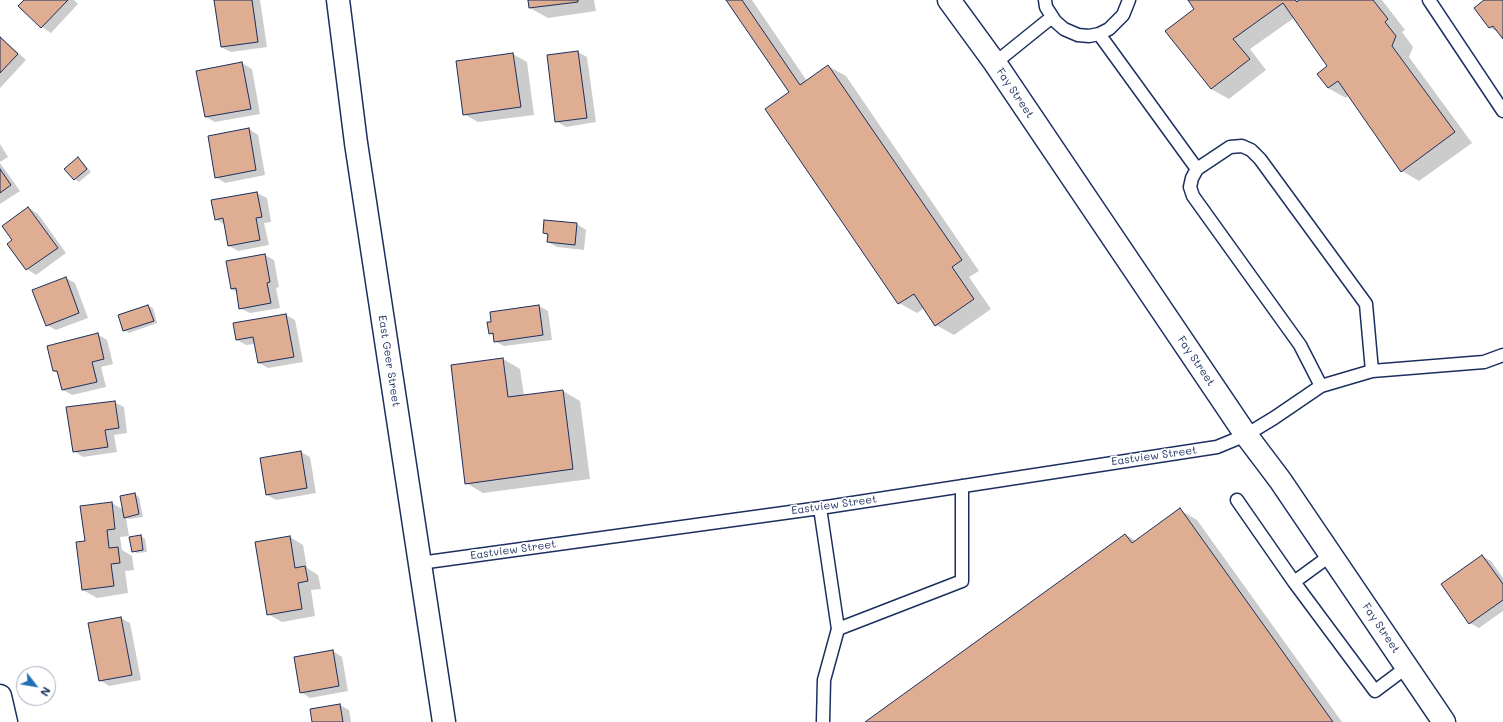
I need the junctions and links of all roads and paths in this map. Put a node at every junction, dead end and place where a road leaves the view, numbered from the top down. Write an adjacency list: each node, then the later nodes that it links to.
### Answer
1 (338, 0): 19 (street, East Geer Street)
2 (949, 0): 8 (street, Fay Street)
3 (1045, 0): 6 (lane)
4 (1129, 0): 7 (lane)
5 (1429, 0): 9 (lane)
6 (1052, 17): 7 (lane); 8 (lane)
7 (1099, 34): 10 (lane)
8 (995, 63): 14 (street, Fay Street)
9 (1503, 111)
10 (1197, 169): 12 (lane); 13 (lane)
11 (1503, 355): 12 (lane, Eastview Street)
12 (1372, 370): 13 (lane, Eastview Street)
13 (1321, 386): 14 (lane, Eastview Street)
14 (1246, 435): 15 (lane, Eastview Street); 18 (street, Fay Street)
15 (962, 486): 17 (lane, Eastview Street); 21 (lane)
16 (1237, 500): 20 (lane)
17 (820, 508): 19 (lane, Eastview Street); 21 (lane)
18 (1331, 555): 20 (lane); 22 (street, Fay Street)
19 (420, 563): 25 (street, East Geer Street)
20 (1294, 582): 22 (lane)
21 (838, 629): 26 (lane)
22 (1407, 667): 27 (street, Fay Street)
23 (0, 696): 24 (street)
24 (6, 722)
25 (444, 722)
26 (823, 722)
27 (1444, 722)

